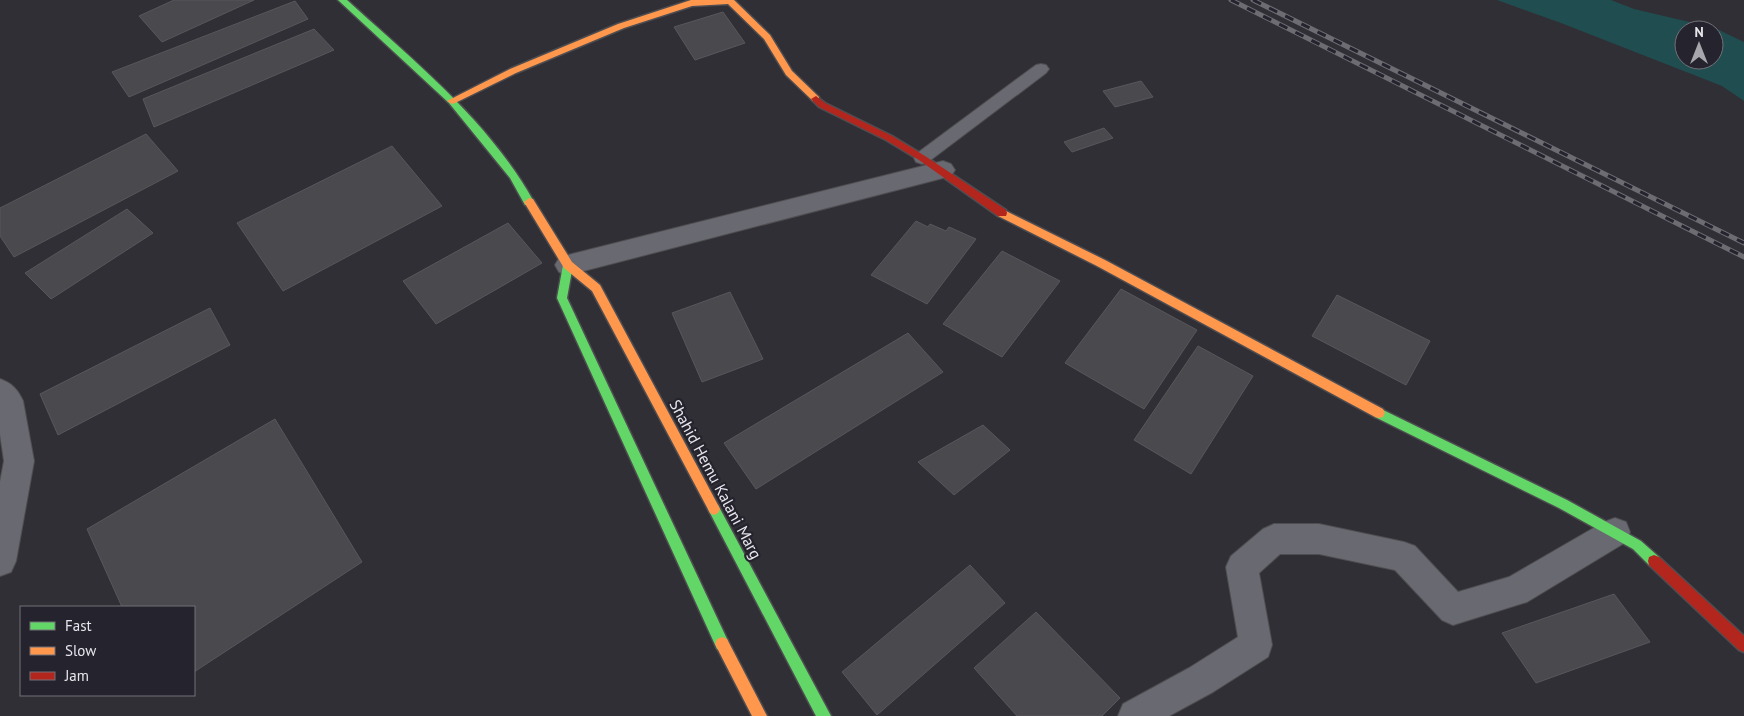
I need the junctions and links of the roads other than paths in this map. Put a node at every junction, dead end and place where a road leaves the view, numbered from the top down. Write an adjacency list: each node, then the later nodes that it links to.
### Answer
1 (342, 0): 4 (main road, Shahid Hemu Kalani Marg)
2 (730, 1): 4 (main road); 5 (main road)
3 (1041, 69): 5 (lane)
4 (452, 101): 6 (main road, Shahid Hemu Kalani Marg)
5 (932, 164): 6 (street); 8 (main road)
6 (568, 265): 11 (main road); 12 (main road, Shahid Hemu Kalani Marg)
7 (0, 391): 9 (street)
8 (1615, 532): 10 (main road); 13 (street)
9 (0, 561)
10 (1744, 645)
11 (760, 716)
12 (824, 716)
13 (1135, 716)

